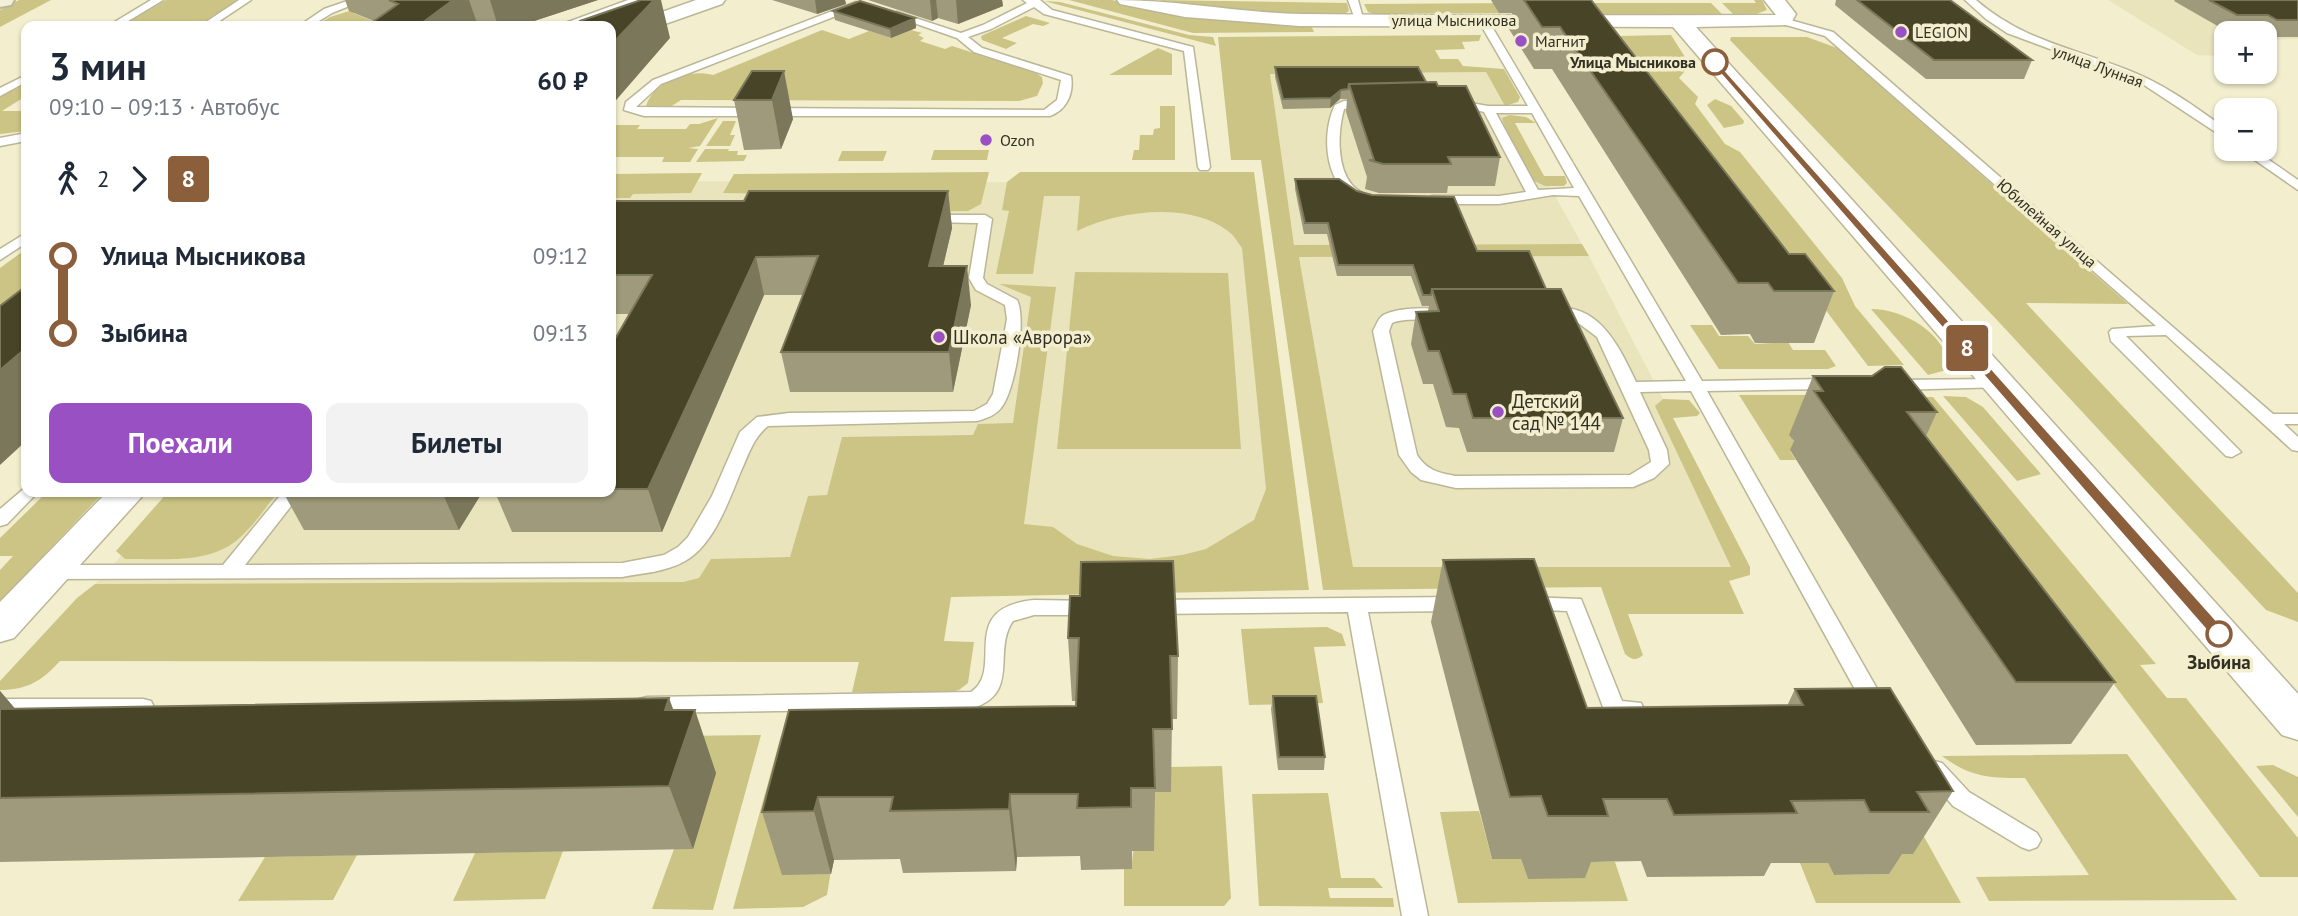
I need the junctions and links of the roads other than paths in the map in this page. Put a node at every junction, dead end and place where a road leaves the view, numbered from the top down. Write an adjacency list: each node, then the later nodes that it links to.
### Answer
1 (158, 0): 16 (lane)
2 (246, 0): 17 (lane)
3 (359, 0): 18 (lane)
4 (637, 0): 19 (lane)
5 (715, 0): 22 (street)
6 (1127, 0): 14 (street, улица Мысникова)
7 (1353, 0): 14 (lane)
8 (1774, 0): 20 (street)
9 (1970, 0): 30 (lane, улица Лунная)
10 (1032, 1): 23 (lane); 34 (lane)
11 (855, 2): 12 (lane); 23 (lane)
12 (872, 8)
13 (885, 12): 23 (lane)
14 (1360, 20): 15 (street, улица Мысникова)
15 (1483, 20): 21 (street, улица Мысникова); 29 (lane)
16 (122, 21)
17 (213, 21)
18 (312, 21)
19 (576, 21)
20 (1783, 21): 21 (street, улица Мысникова); 45 (lane, Юбилейная улица)
21 (1680, 22): 48 (street)
22 (616, 35)
23 (961, 36)
24 (21, 81): 25 (lane)
25 (0, 93)
26 (1441, 103): 28 (lane)
27 (1385, 104): 38 (lane)
28 (1488, 109): 29 (lane); 37 (lane)
29 (1536, 110): 36 (lane)
30 (2214, 127)
31 (21, 138): 32 (lane)
32 (0, 142)
33 (2262, 161): 35 (lane)
34 (1204, 167)
35 (2298, 186)
36 (1583, 192): 37 (lane); 50 (lane)
37 (1534, 194): 39 (lane)
38 (1379, 200)
39 (1419, 200)
40 (904, 219): 59 (lane)
41 (21, 241): 42 (lane)
42 (0, 256)
43 (1455, 313): 49 (lane)
44 (1533, 313): 49 (lane)
45 (2171, 330): 51 (lane, Юбилейная улица); 54 (lane)
46 (1844, 384): 50 (lane)
47 (1884, 384): 48 (lane)
48 (1999, 384): 72 (street)
49 (1630, 387): 50 (lane)
50 (1697, 387): 70 (lane)
51 (2270, 419): 52 (lane); 53 (lane, Юбилейная улица)
52 (2298, 419)
53 (2298, 446)
54 (2232, 452)
55 (24, 497): 58 (lane)
56 (123, 497): 60 (street)
57 (289, 497): 59 (lane)
58 (0, 520)
59 (229, 571): 60 (lane)
60 (52, 572): 66 (street)
61 (1482, 604): 63 (lane)
62 (1508, 604): 71 (lane)
63 (1357, 605): 64 (lane); 75 (lane)
64 (1139, 607)
65 (1112, 608): 67 (lane)
66 (0, 627)
67 (627, 705)
68 (0, 707): 69 (lane)
69 (167, 707)
70 (1849, 708)
71 (1655, 709)
72 (2298, 723)
73 (1916, 751): 74 (lane)
74 (2029, 840)
75 (1415, 916)

